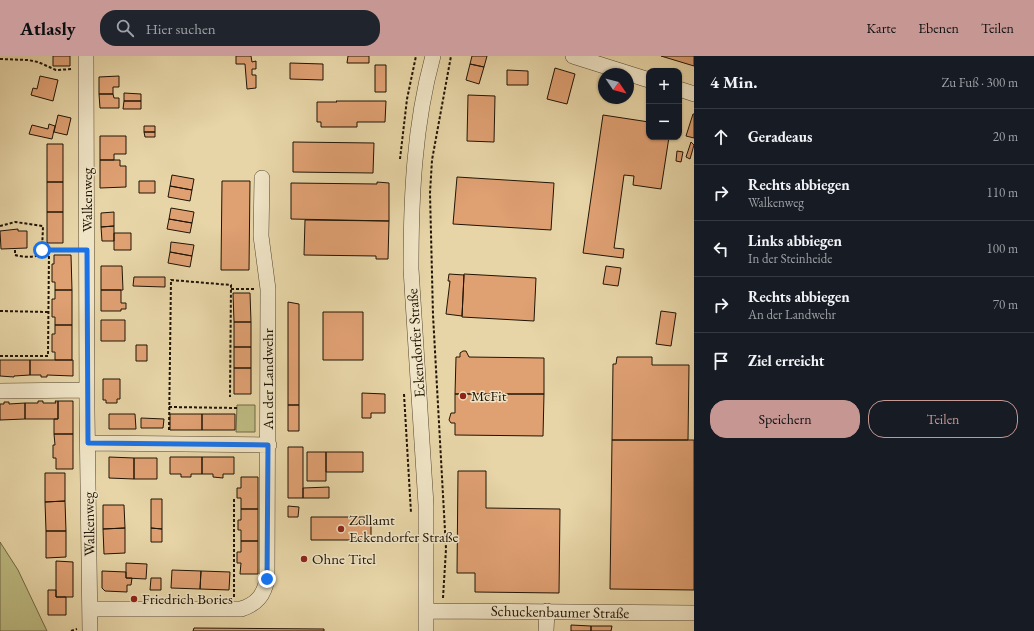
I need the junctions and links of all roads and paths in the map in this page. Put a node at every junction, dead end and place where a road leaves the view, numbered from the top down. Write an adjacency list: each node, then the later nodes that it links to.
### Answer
1 (433, 56): 30 (street, Eckendorfer Straße)
2 (451, 56): 30 (path)
3 (573, 56): 6 (street)
4 (0, 59): 5 (path)
5 (86, 63): 13 (street, Walkenweg)
6 (646, 79)
7 (682, 90): 8 (street)
8 (694, 94)
9 (262, 178): 15 (street, An der Landwehr)
10 (0, 226): 12 (path)
11 (15, 250): 12 (path)
12 (49, 250): 13 (path); 17 (path)
13 (87, 250): 19 (street, Walkenweg)
14 (231, 289): 15 (path); 21 (path); 22 (path)
15 (268, 289): 26 (street, An der Landwehr)
16 (0, 311): 17 (path)
17 (48, 312): 18 (path)
18 (0, 356)
19 (87, 390): 20 (street); 24 (street, Walkenweg)
20 (0, 391)
21 (230, 397)
22 (169, 407): 23 (path); 25 (path)
23 (237, 408)
24 (88, 443): 25 (street); 28 (street, Walkenweg)
25 (168, 443): 26 (street)
26 (268, 445): 29 (street, An der Landwehr)
27 (234, 498): 29 (path)
28 (90, 609): 29 (street, An der Landwehr); 33 (street, Walkenweg)
29 (234, 609)
30 (434, 611): 31 (street, Schuckenbaumer Straße); 34 (street, Eckendorfer Straße)
31 (547, 611): 32 (street, Schuckenbaumer Straße); 35 (street)
32 (694, 613)
33 (90, 631)
34 (426, 631)
35 (546, 631)

